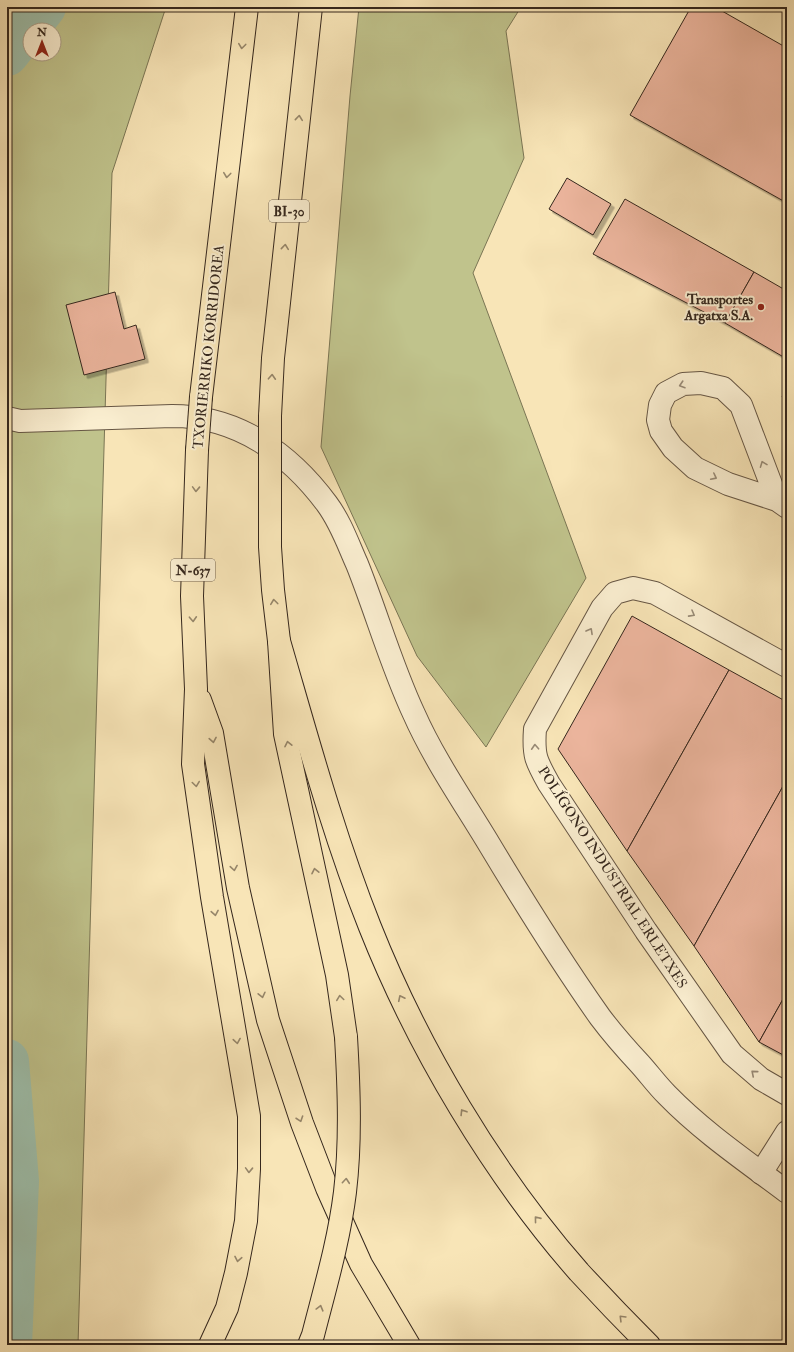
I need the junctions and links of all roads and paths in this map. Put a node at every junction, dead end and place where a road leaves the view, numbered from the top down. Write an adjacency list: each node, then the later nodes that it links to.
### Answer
1 (247, 7): 7 (highway, TXORIERRIKO KORRIDOREA / N-637, one-way to 7, bridge)
2 (311, 7): 5 (highway, BI-30, one-way to 2, bridge)
3 (11, 422): 10 (street)
4 (782, 504): 4 (street, one-way to 4)
5 (279, 641): 13 (highway, one-way to 5, bridge); 15 (highway, one-way to 5)
6 (787, 666): 8 (street, POLÍGONO INDUSTRIAL ERLETXES, one-way to 6)
7 (196, 689): 12 (highway, one-way to 12); 14 (highway, one-way to 14)
8 (787, 1094)
9 (787, 1132): 10 (street)
10 (761, 1173): 11 (street)
11 (787, 1192)
12 (210, 1345)
13 (308, 1345)
14 (409, 1345)
15 (649, 1345)

